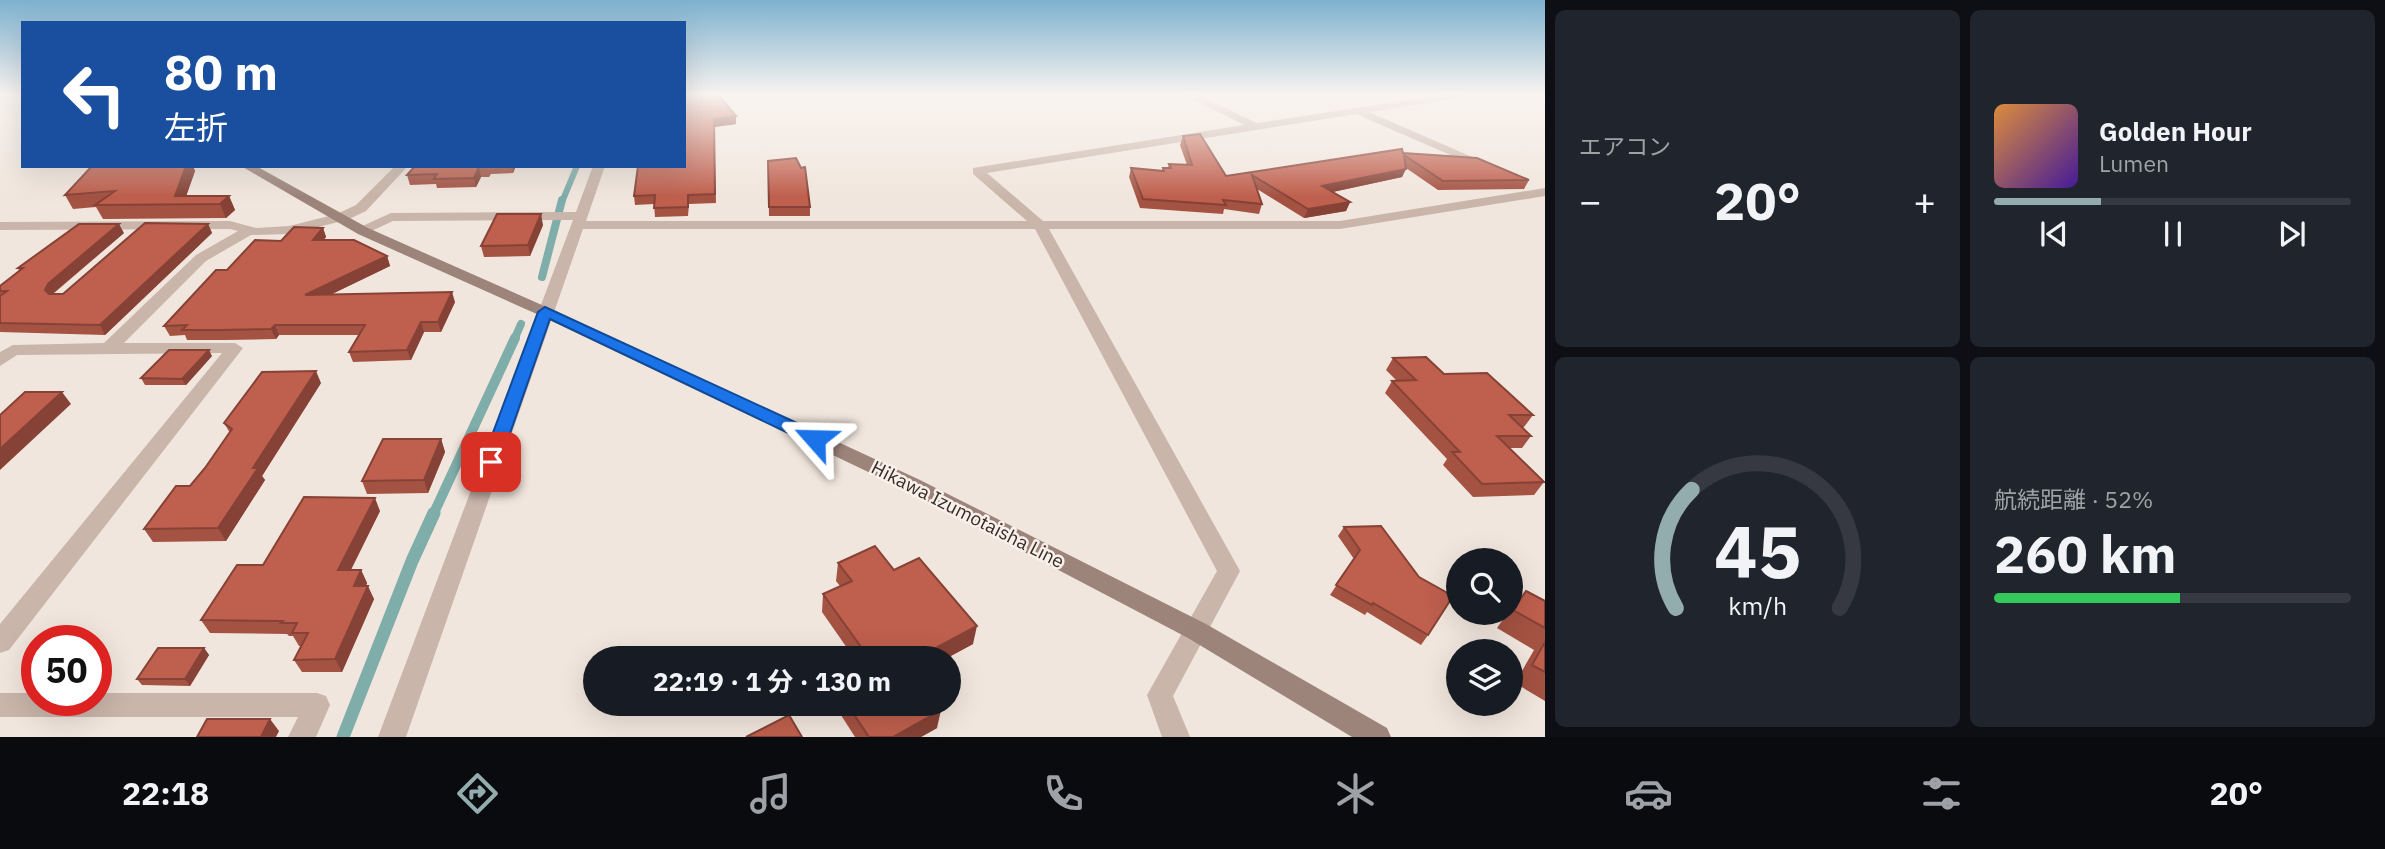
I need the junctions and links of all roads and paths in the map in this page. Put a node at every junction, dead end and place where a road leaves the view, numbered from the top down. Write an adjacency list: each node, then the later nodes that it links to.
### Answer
1 (1239, 128): 12 (street)
2 (1398, 128): 6 (street)
3 (251, 168): 9 (main road, Hikawa Izumotaisha Line)
4 (400, 168): 9 (street)
5 (598, 168): 10 (street)
6 (1507, 174)
7 (1520, 180): 8 (street)
8 (1545, 191): 12 (street)
9 (342, 217): 14 (street); 15 (main road, Hikawa Izumotaisha Line)
10 (579, 221): 12 (street); 15 (street); 17 (street)
11 (146, 224): 13 (street); 14 (street); 16 (street)
12 (1040, 225): 20 (street)
13 (2, 226)
14 (250, 230): 18 (street)
15 (363, 231): 17 (main road, Hikawa Izumotaisha Line)
16 (127, 241)
17 (545, 312): 20 (main road, Hikawa Izumotaisha Line); 24 (street)
18 (110, 348): 19 (street); 21 (street)
19 (0, 361)
20 (1197, 631): 25 (street); 26 (main road, Hikawa Izumotaisha Line)
21 (0, 642)
22 (0, 705): 23 (street)
23 (302, 737)
24 (392, 737)
25 (1176, 737)
26 (1377, 737)

